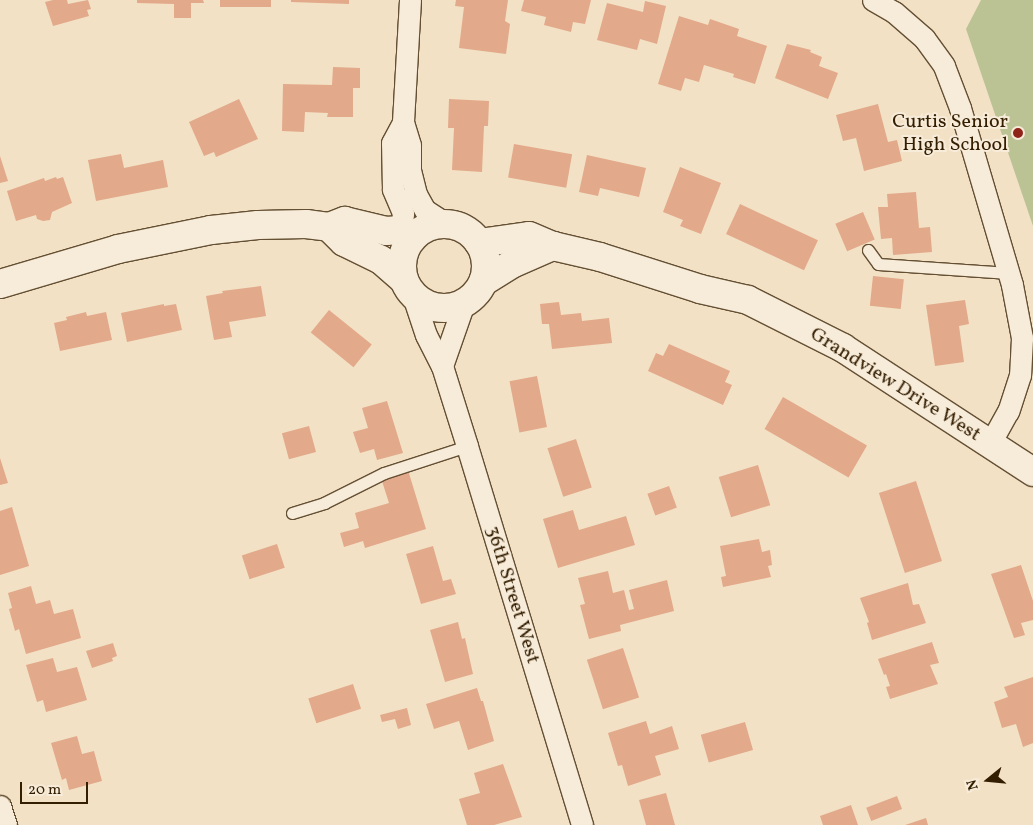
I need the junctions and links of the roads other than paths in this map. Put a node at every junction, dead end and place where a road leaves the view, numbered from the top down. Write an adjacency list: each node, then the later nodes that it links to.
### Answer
1 (410, 0): 3 (street)
2 (873, 0): 10 (street)
3 (403, 122): 4 (street); 6 (street)
4 (445, 224): 6 (street); 7 (street)
5 (329, 227): 6 (street); 12 (street); 13 (street)
6 (406, 235): 13 (street)
7 (479, 242): 8 (street, Grandview Drive West); 11 (street)
8 (553, 246): 11 (street); 16 (street, Grandview Drive West)
9 (868, 250): 10 (lane)
10 (1009, 274): 16 (street)
11 (483, 282): 14 (street)
12 (0, 284)
13 (408, 286): 14 (street); 15 (street, 36th Street West)
14 (464, 303): 15 (street)
15 (442, 366): 17 (street, 36th Street West)
16 (990, 444): 18 (street, Grandview Drive West)
17 (467, 446): 19 (lane); 22 (street, 36th Street West)
18 (1033, 472)
19 (292, 513)
20 (0, 806): 21 (street)
21 (6, 825)
22 (582, 825)

